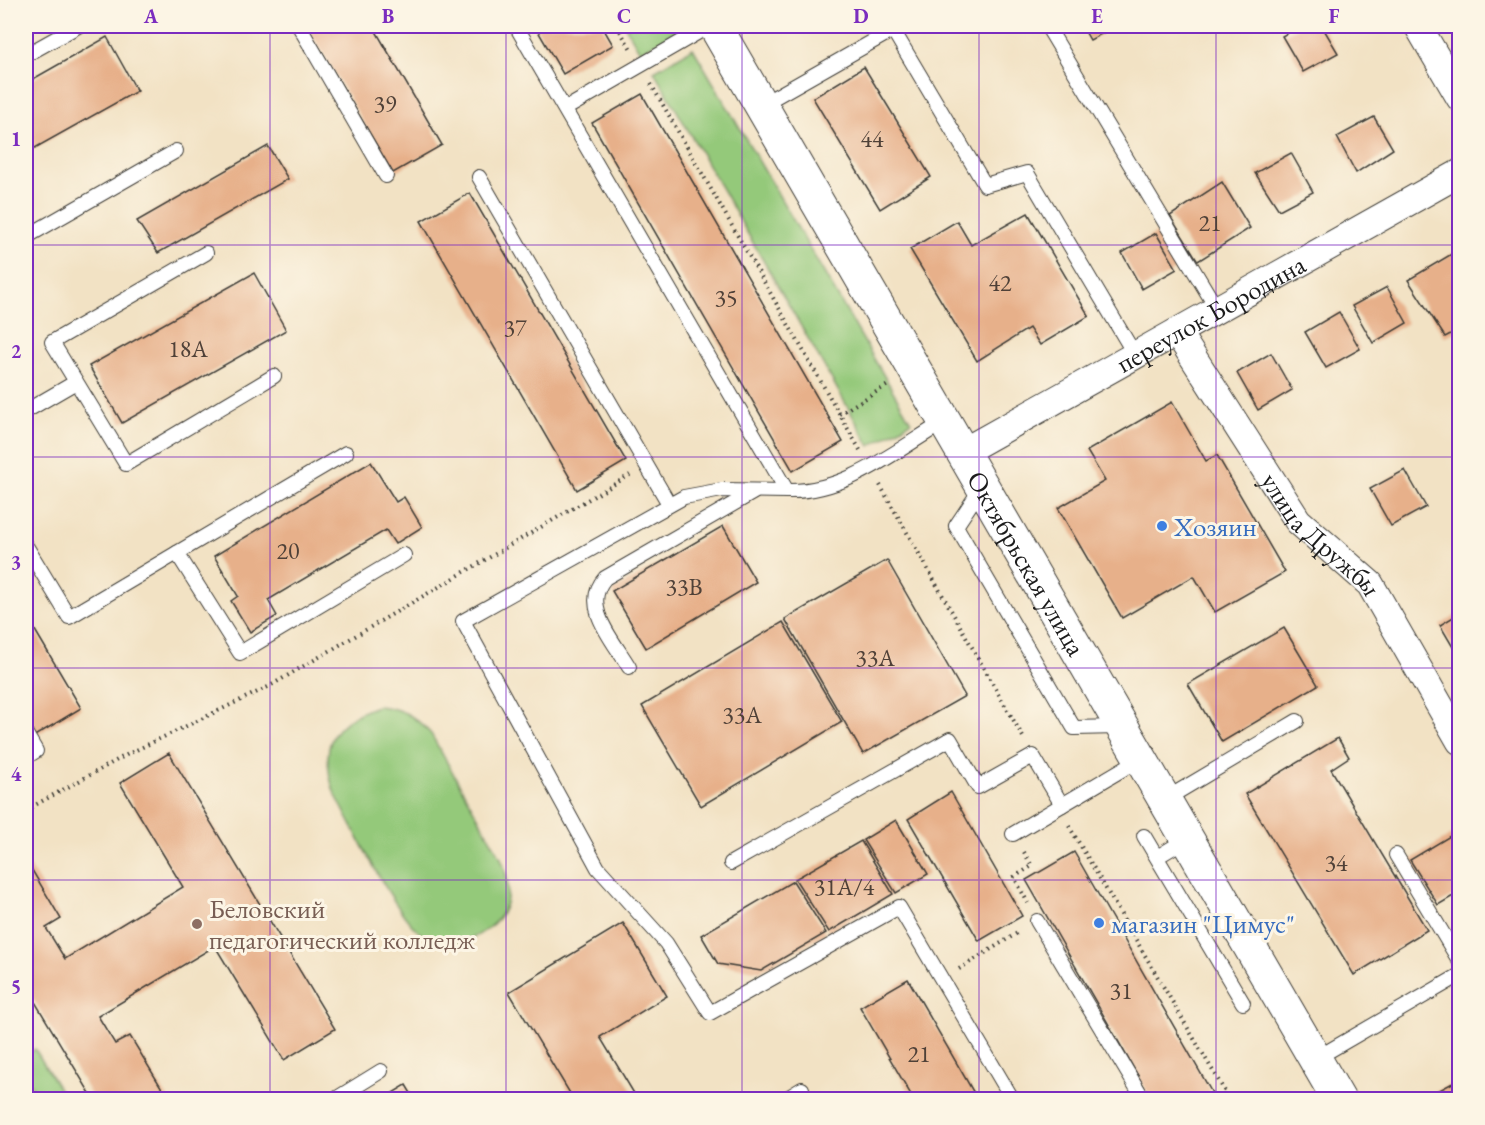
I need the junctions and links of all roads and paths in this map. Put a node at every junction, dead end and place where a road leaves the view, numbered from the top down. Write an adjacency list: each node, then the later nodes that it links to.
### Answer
1 (78, 26): 9 (lane)
2 (298, 26): 17 (lane)
3 (516, 26): 14 (lane)
4 (617, 26): 10 (path)
5 (709, 26): 14 (lane)
6 (715, 26): 13 (street, Октябрьская улица)
7 (1047, 26): 21 (lane)
8 (1418, 26): 12 (street)
9 (26, 55)
10 (635, 56)
11 (647, 76): 28 (path)
12 (1460, 98)
13 (761, 105): 23 (lane); 24 (street, Октябрьская улица)
14 (565, 109): 35 (lane)
15 (176, 151): 19 (lane)
16 (1460, 173): 21 (street, переулок Бородина)
17 (386, 176)
18 (479, 177): 32 (lane)
19 (26, 237)
20 (206, 253): 26 (lane)
21 (1217, 309): 22 (street, переулок Бородина)
22 (1177, 332): 23 (street, переулок Бородина); 43 (street, улица Дружбы)
23 (1135, 355): 31 (street, переулок Бородина)
24 (914, 370): 28 (path); 29 (street, Октябрьская улица)
25 (274, 376): 26 (lane)
26 (76, 382): 27 (lane)
27 (26, 411)
28 (839, 414): 33 (path)
29 (944, 422): 31 (street, Октябрьская улица); 33 (lane)
30 (346, 453): 38 (lane)
31 (962, 453): 46 (street, Октябрьская улица)
32 (647, 466): 36 (lane); 49 (path)
33 (870, 466): 35 (lane); 44 (path)
34 (755, 491): 35 (lane); 36 (lane); 40 (lane)
35 (787, 491)
36 (669, 504): 59 (lane)
37 (26, 546): 38 (lane)
38 (177, 553): 39 (lane)
39 (404, 555)
40 (629, 667)
41 (1298, 721): 47 (lane)
42 (26, 734): 45 (lane)
43 (1460, 741)
44 (1033, 756): 48 (lane); 55 (lane)
45 (26, 757)
46 (1140, 759): 47 (street, Октябрьская улица); 48 (lane)
47 (1164, 800): 52 (street, Октябрьская улица)
48 (1062, 806): 50 (lane); 68 (path)
49 (26, 810)
50 (1013, 834): 56 (path)
51 (1144, 836): 54 (lane)
52 (1187, 839): 54 (lane); 61 (street, Октябрьская улица)
53 (1396, 855): 57 (lane)
54 (1157, 856): 60 (lane)
55 (731, 862)
56 (1037, 921): 59 (path); 67 (lane)
57 (1460, 962)
58 (1460, 975): 61 (lane)
59 (941, 980): 66 (lane)
60 (1243, 1003)
61 (1315, 1059): 69 (street, Октябрьская улица)
62 (381, 1071): 64 (lane)
63 (802, 1089): 65 (lane)
64 (334, 1100)
65 (784, 1100)
66 (1012, 1100)
67 (1144, 1100)
68 (1230, 1100)
69 (1339, 1100)

